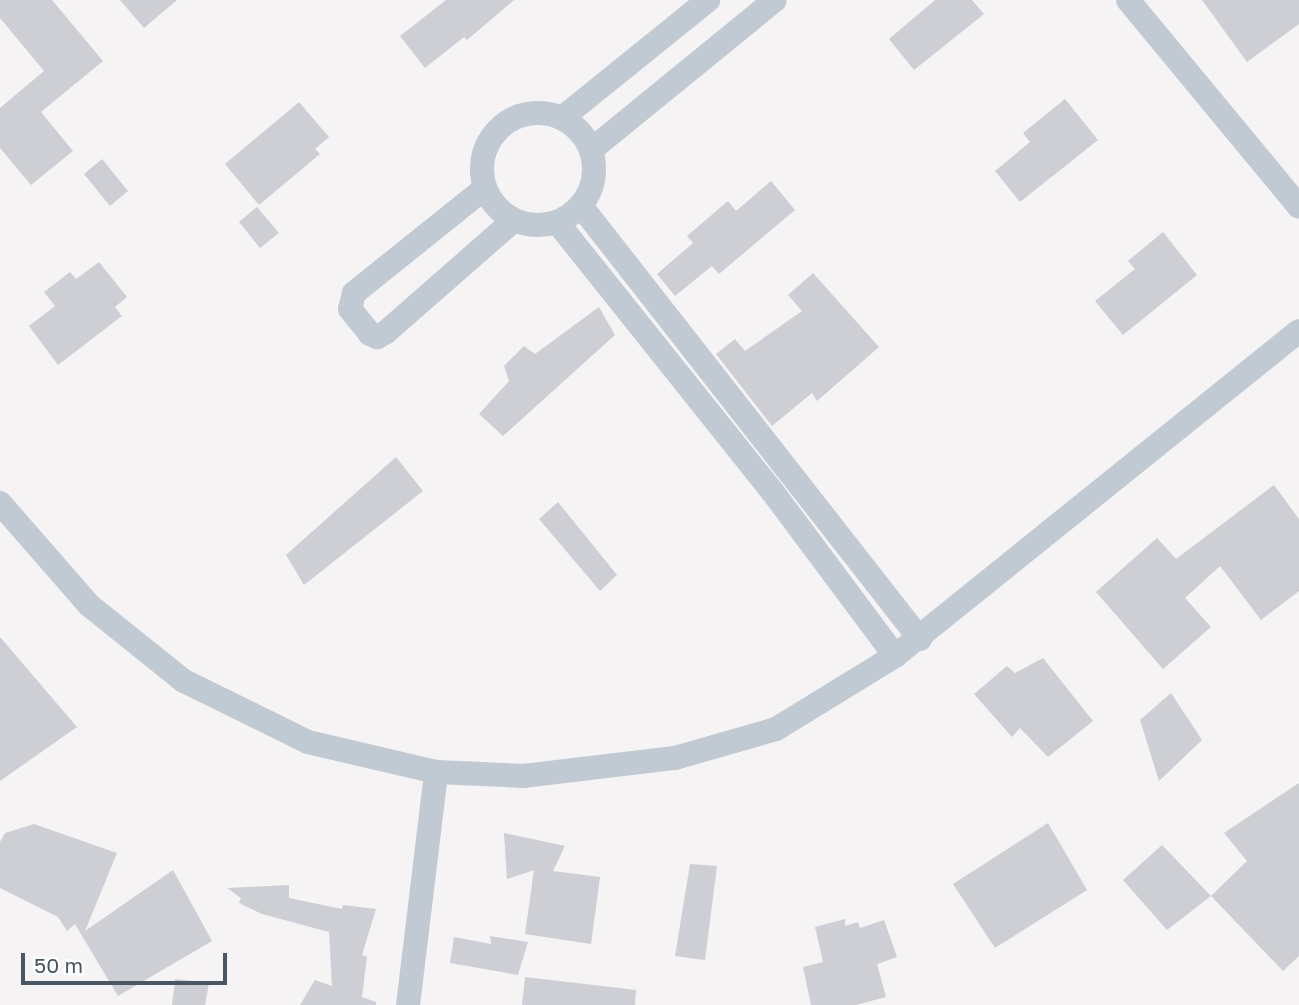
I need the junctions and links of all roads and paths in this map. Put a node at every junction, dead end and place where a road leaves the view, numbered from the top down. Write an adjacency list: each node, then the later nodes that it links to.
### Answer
1 (775, 0): 4 (street)
2 (1128, 0): 9 (street)
3 (703, 4): 4 (street); 5 (street)
4 (724, 41): 6 (street)
5 (562, 118): 6 (street); 7 (street)
6 (591, 150): 8 (street)
7 (485, 188): 10 (street); 10 (street)
8 (581, 206): 11 (street); 12 (street)
9 (1299, 207)
10 (514, 220): 11 (street)
11 (557, 222): 13 (street)
12 (627, 264): 13 (street); 15 (street)
13 (603, 282): 16 (street)
14 (1299, 331): 18 (street)
15 (793, 475): 16 (street); 18 (street)
16 (772, 491): 19 (street)
17 (0, 503): 20 (street)
18 (920, 639): 19 (street)
19 (895, 656): 20 (street)
20 (436, 772): 21 (street)
21 (408, 1005)

